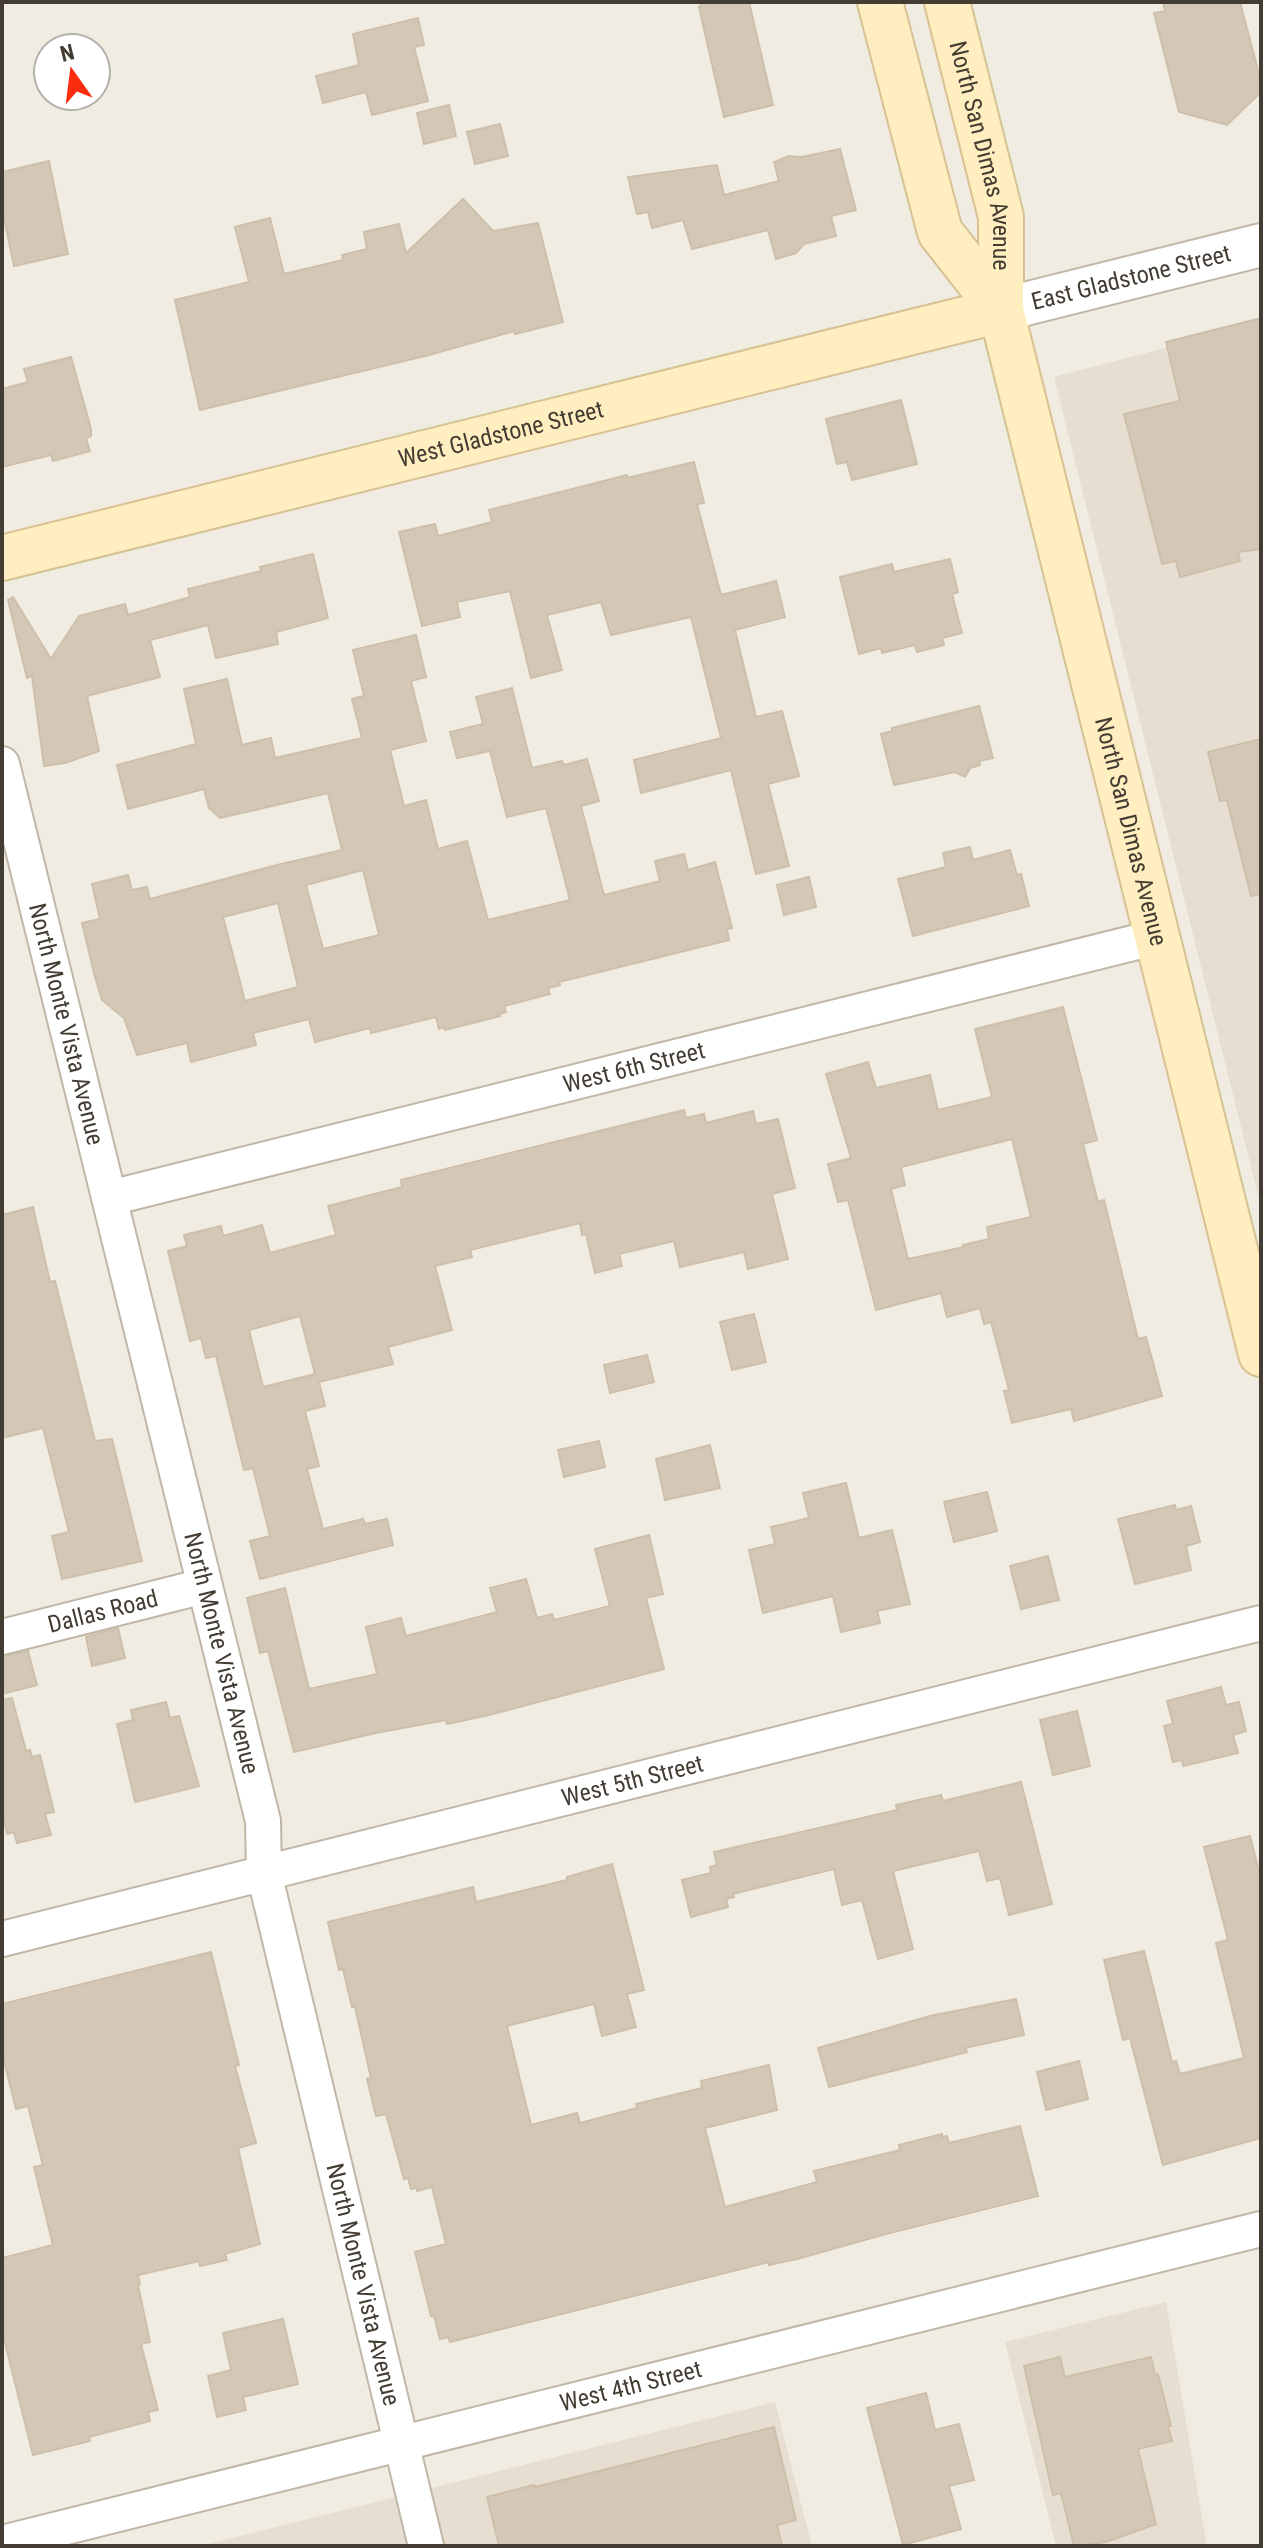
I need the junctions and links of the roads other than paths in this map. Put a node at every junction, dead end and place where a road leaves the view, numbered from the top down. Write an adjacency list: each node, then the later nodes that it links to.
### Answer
1 (880, 2): 4 (main road, North San Dimas Avenue)
2 (947, 2): 4 (main road, North San Dimas Avenue)
3 (1261, 245): 4 (street, East Gladstone Street)
4 (1001, 310): 5 (main road, West Gladstone Street); 7 (main road, North San Dimas Avenue)
5 (2, 558)
6 (2, 764): 8 (street, North Monte Vista Avenue)
7 (1157, 937): 8 (street, West 6th Street); 9 (main road, North San Dimas Avenue)
8 (110, 1198): 10 (street, North Monte Vista Avenue)
9 (1261, 1354)
10 (204, 1586): 12 (street, Dallas Road); 13 (street, North Monte Vista Avenue)
11 (1261, 1623): 13 (street, West 5th Street)
12 (2, 1637)
13 (264, 1873): 14 (street, West 5th Street); 16 (street, North Monte Vista Avenue)
14 (2, 1939)
15 (1261, 2229): 16 (street, West 4th Street)
16 (400, 2443): 17 (street, West 4th Street); 18 (street, North Monte Vista Avenue)
17 (2, 2543)
18 (426, 2546)

